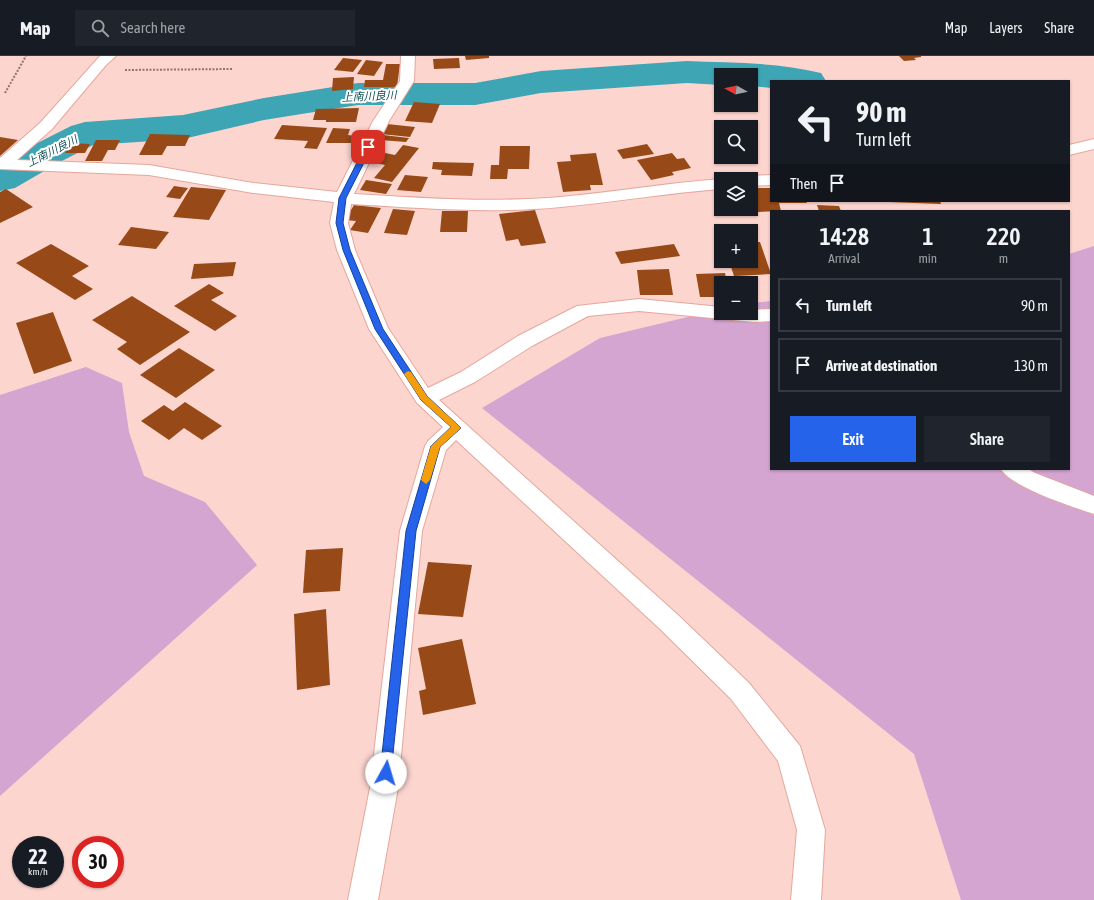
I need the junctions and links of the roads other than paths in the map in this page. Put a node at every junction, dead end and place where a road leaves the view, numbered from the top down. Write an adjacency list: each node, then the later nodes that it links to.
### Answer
1 (109, 56): 5 (street)
2 (408, 56): 9 (street)
3 (1094, 144): 4 (street)
4 (1070, 150)
5 (2, 164): 9 (street)
6 (770, 180): 7 (street)
7 (758, 181)
8 (714, 185): 9 (street)
9 (343, 198): 13 (street)
10 (714, 312): 13 (street)
11 (770, 315): 12 (street)
12 (758, 316)
13 (424, 398): 14 (street)
14 (457, 428): 17 (street); 18 (street)
15 (1013, 470): 16 (street)
16 (1094, 506)
17 (363, 900)
18 (806, 900)

